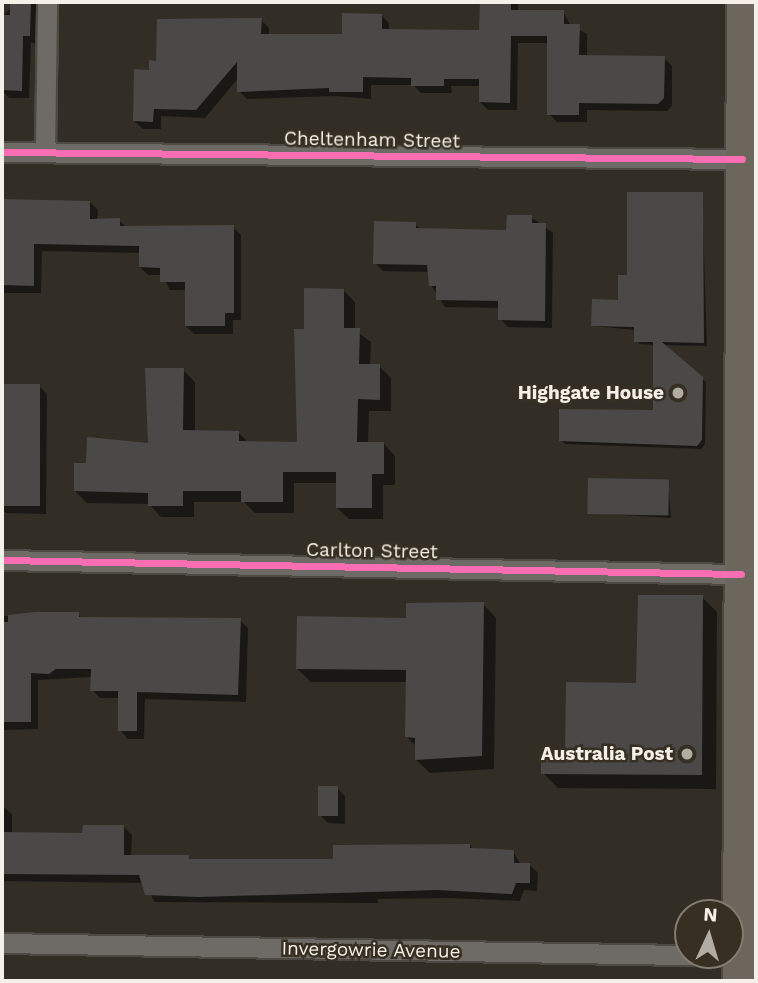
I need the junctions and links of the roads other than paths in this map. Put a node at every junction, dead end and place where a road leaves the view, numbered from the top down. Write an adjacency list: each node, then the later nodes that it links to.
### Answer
1 (47, 2): 4 (street)
2 (743, 2): 5 (main road)
3 (2, 152): 4 (street, Cheltenham Street)
4 (46, 152): 5 (street, Cheltenham Street)
5 (743, 159): 6 (main road)
6 (749, 314): 8 (main road)
7 (2, 560): 8 (street, Carlton Street)
8 (741, 574): 9 (main road)
9 (748, 755): 10 (main road)
10 (742, 899)
11 (2, 943): 12 (street, Invergowrie Avenue)
12 (674, 967)

